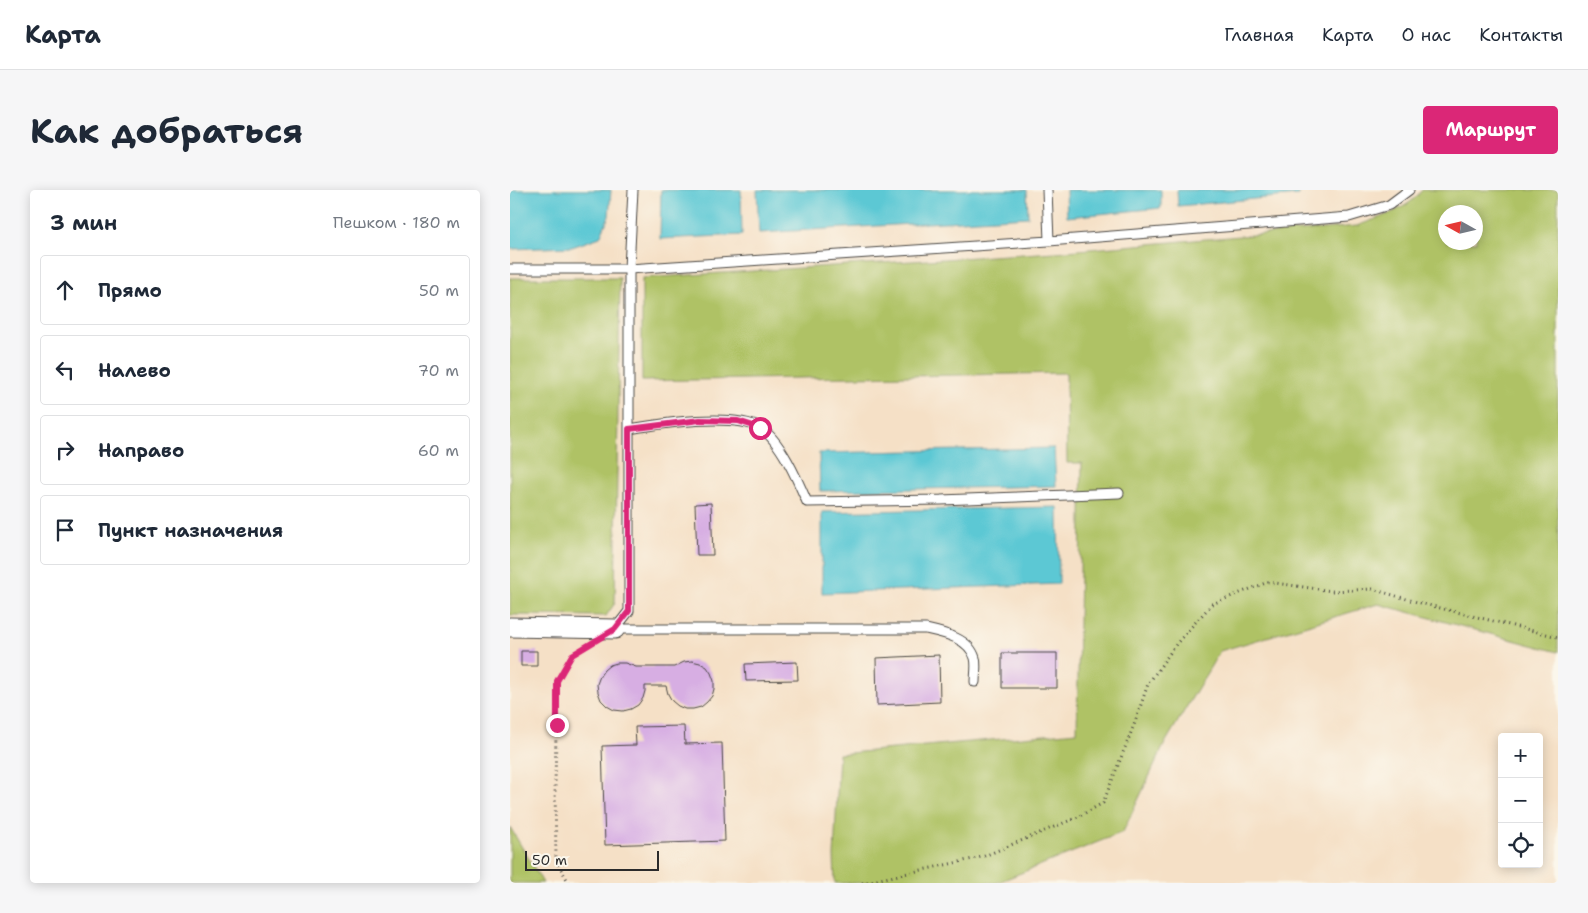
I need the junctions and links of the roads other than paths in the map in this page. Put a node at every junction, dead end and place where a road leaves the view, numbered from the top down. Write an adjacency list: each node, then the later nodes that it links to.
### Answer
1 (633, 190): 6 (lane)
2 (1047, 190): 4 (lane)
3 (1409, 190): 4 (lane)
4 (1049, 241): 6 (lane)
5 (510, 269): 6 (lane)
6 (629, 269): 7 (lane)
7 (629, 429): 8 (lane); 10 (lane)
8 (1119, 493)
9 (510, 627): 10 (street)
10 (615, 629): 11 (lane)
11 (975, 682)

